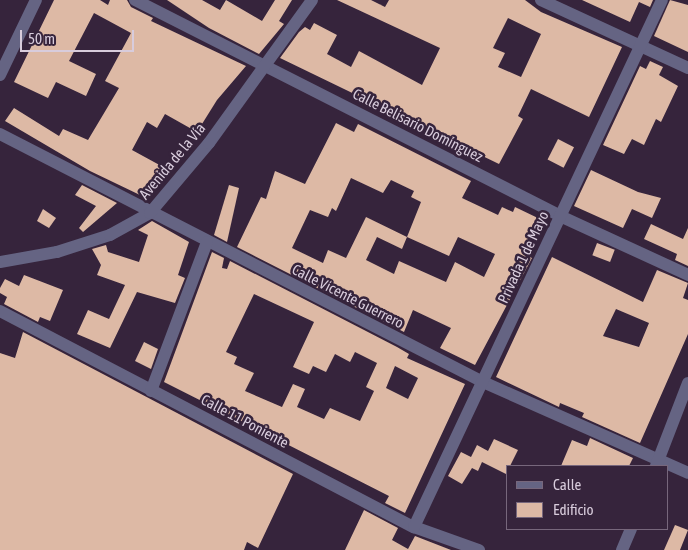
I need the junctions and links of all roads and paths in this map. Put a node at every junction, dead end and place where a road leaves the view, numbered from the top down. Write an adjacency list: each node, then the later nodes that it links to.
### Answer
1 (36, 0): 9 (street)
2 (135, 0): 7 (street, Calle Belisario Domínguez)
3 (312, 0): 7 (street, Avenida de la Vía)
4 (542, 0): 6 (street)
5 (662, 0): 6 (street, Privada 1 de Mayo)
6 (642, 46): 8 (street); 12 (street, Privada 1 de Mayo)
7 (266, 65): 11 (street, Avenida de la Vía); 12 (street, Calle Belisario Domínguez)
8 (688, 68)
9 (0, 75)
10 (0, 134): 11 (street, Calle Vicente Guerrero)
11 (150, 213): 13 (street, Calle Vicente Guerrero); 14 (street, Avenida de la Vía)
12 (560, 216): 15 (street, Calle Belisario Domínguez); 17 (street, Privada 1 de Mayo)
13 (207, 242): 17 (street, Calle Vicente Guerrero); 19 (street)
14 (0, 262)
15 (688, 275)
16 (0, 311): 19 (street, Calle 11 Poniente)
17 (482, 382): 20 (street, Calle Vicente Guerrero); 23 (street, Privada 1 de Mayo)
18 (688, 383): 20 (street)
19 (151, 391): 23 (street, Calle 11 Poniente)
20 (657, 464)
21 (668, 468): 22 (street, Calle Vicente Guerrero)
22 (688, 474)
23 (414, 527): 25 (street, Calle 11 Poniente)
24 (631, 530): 26 (street)
25 (479, 550)
26 (622, 550)

